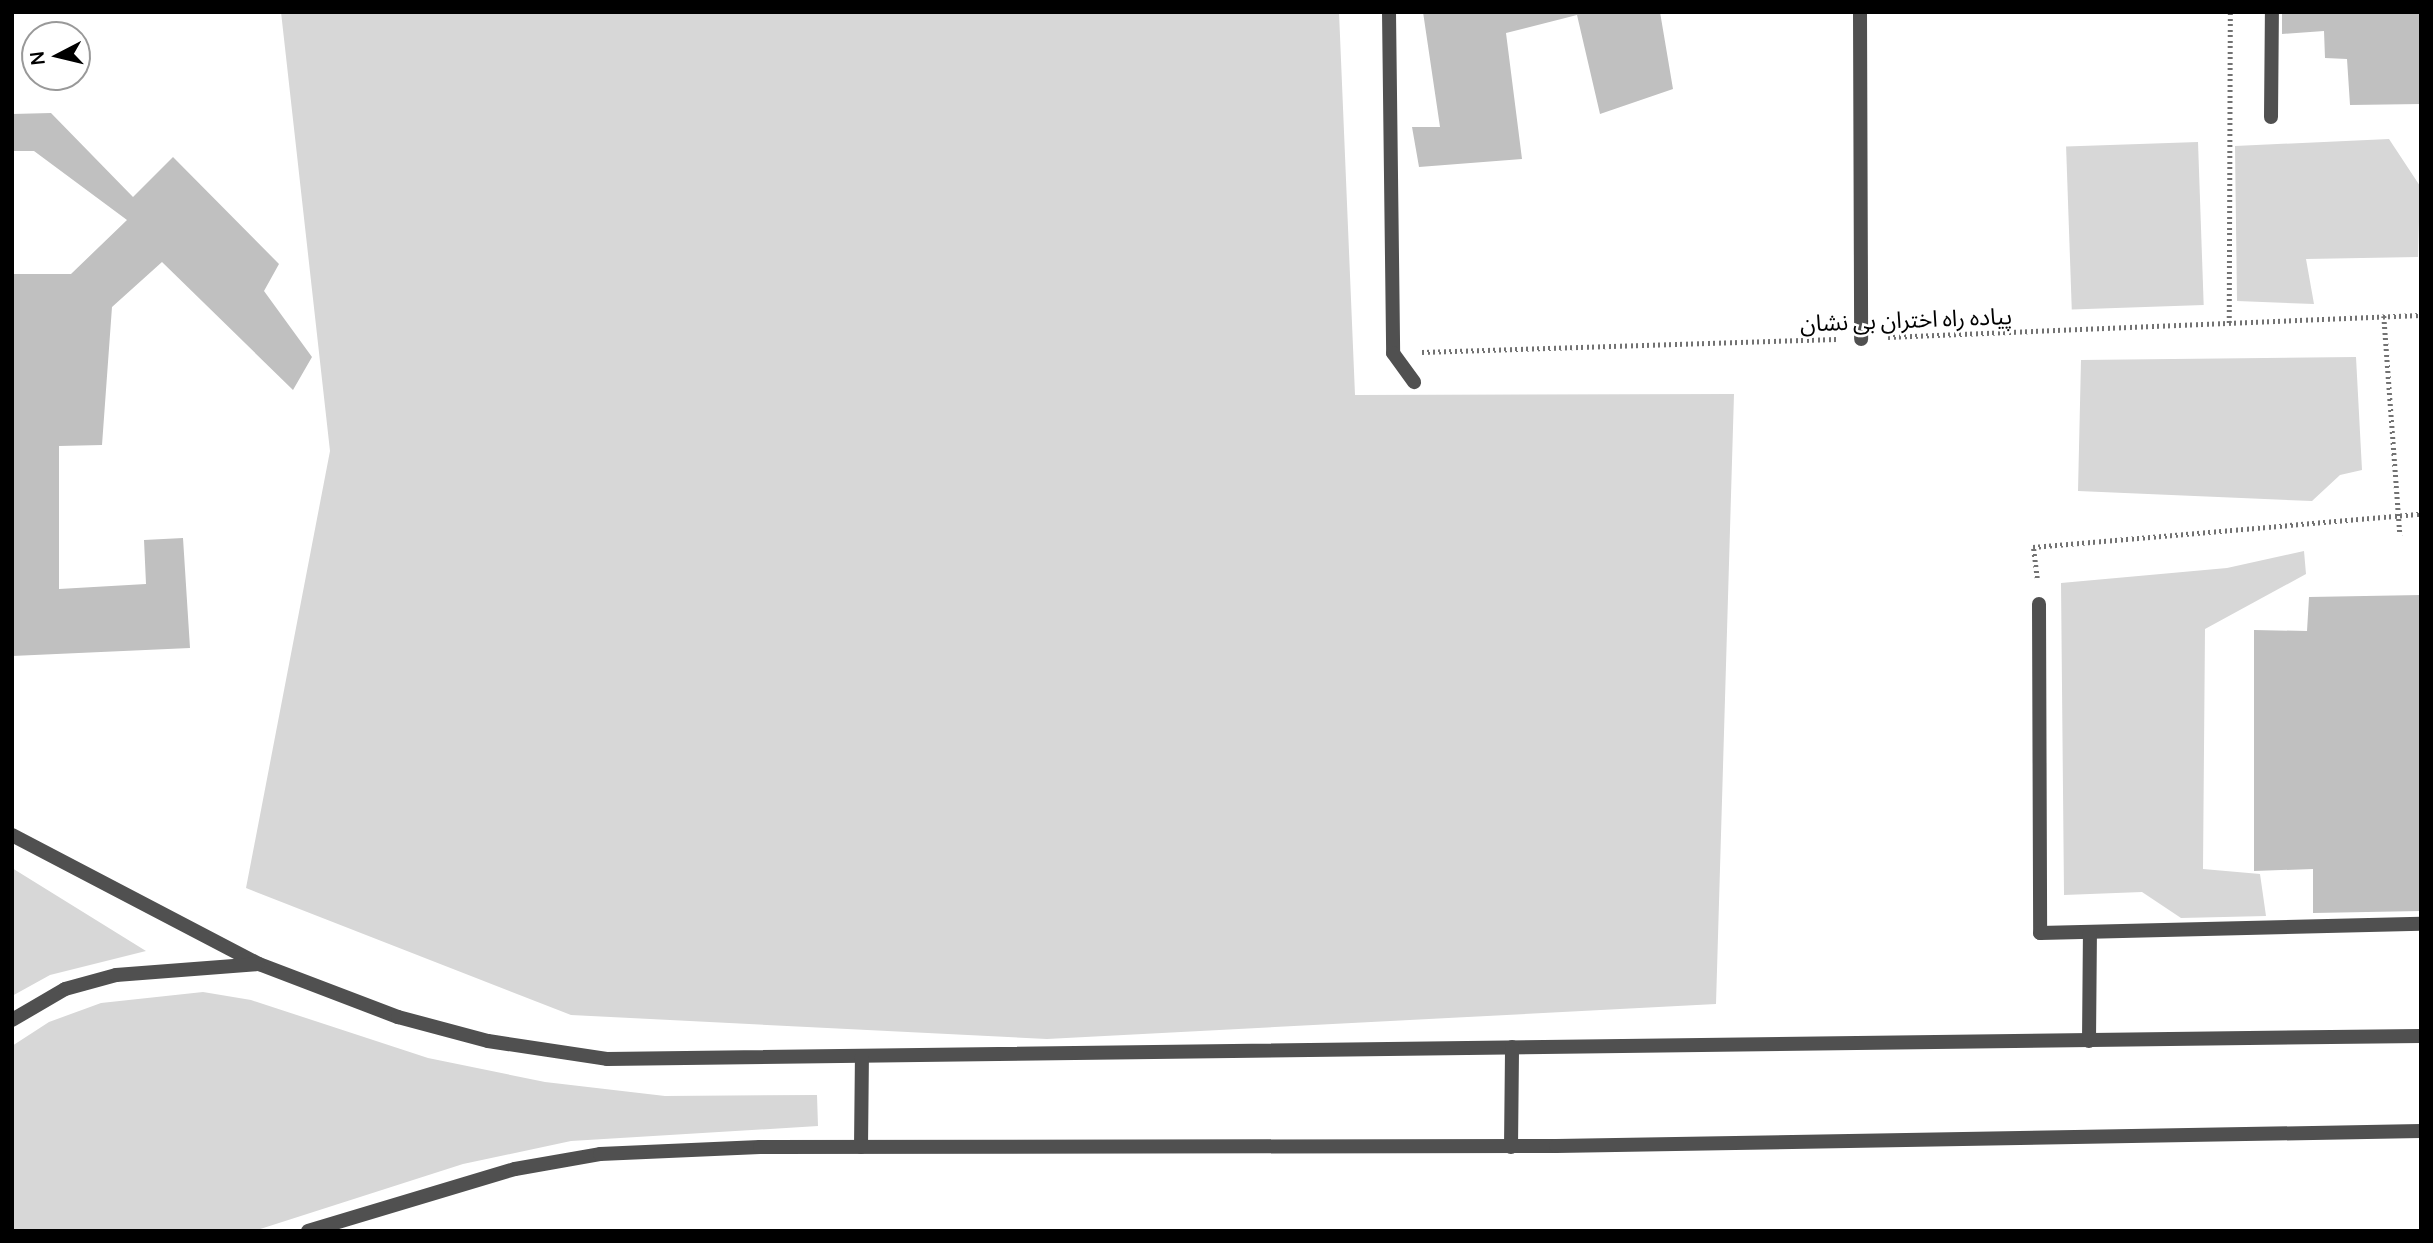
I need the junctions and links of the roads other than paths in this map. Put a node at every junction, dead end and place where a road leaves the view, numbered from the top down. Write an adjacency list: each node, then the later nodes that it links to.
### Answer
1 (1389, 12): 6 (lane)
2 (1860, 12): 5 (lane)
3 (2272, 12): 4 (lane)
4 (2272, 117)
5 (1861, 338)
6 (1414, 382)
7 (2039, 604): 10 (lane)
8 (12, 835): 11 (lane)
9 (2421, 924): 10 (lane)
10 (2090, 932): 14 (lane)
11 (259, 964): 12 (lane); 16 (lane)
12 (12, 1020)
13 (2421, 1036): 14 (lane)
14 (2089, 1041): 15 (lane)
15 (1512, 1047): 16 (lane); 19 (lane)
16 (862, 1056): 18 (lane)
17 (2421, 1131): 19 (lane)
18 (861, 1147): 19 (lane); 20 (lane)
19 (1511, 1147)
20 (308, 1231)

